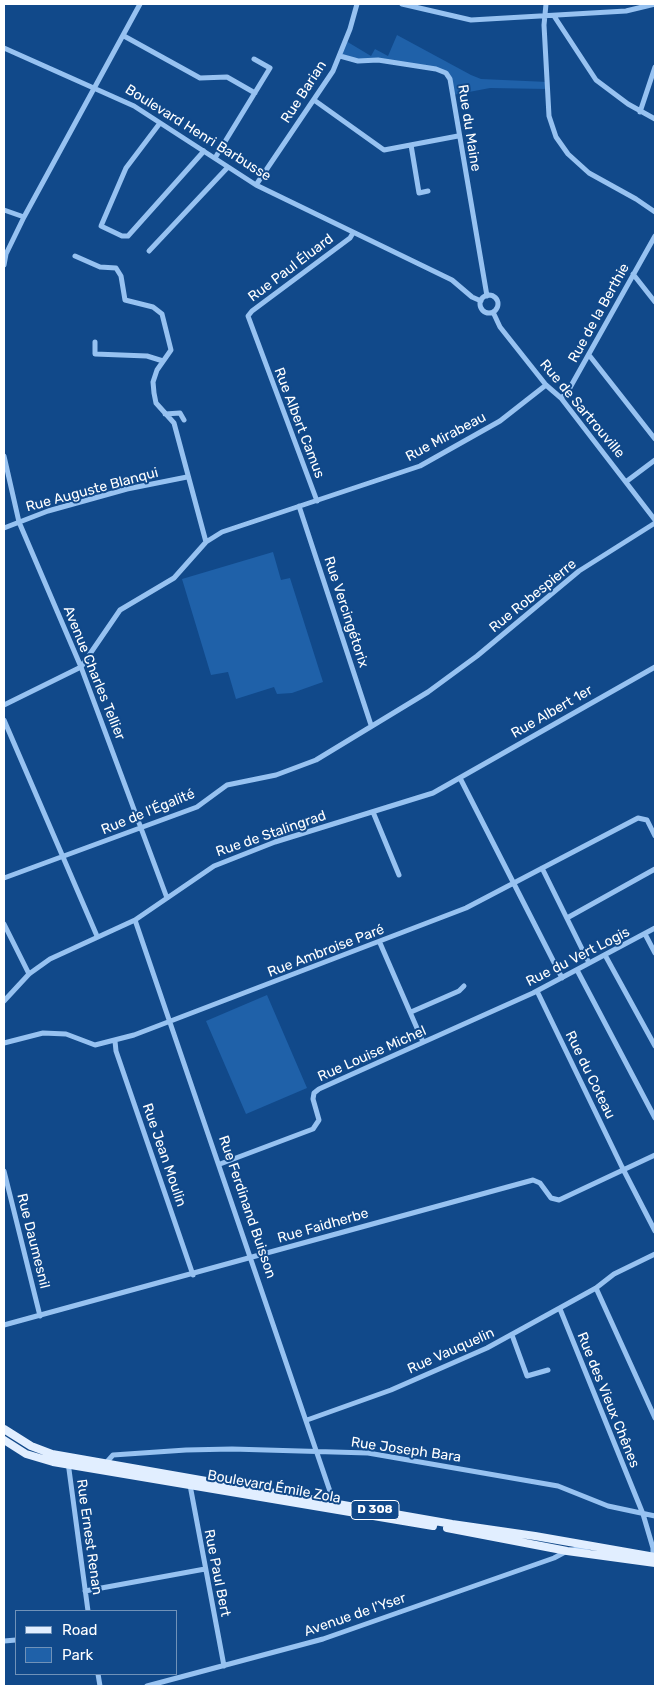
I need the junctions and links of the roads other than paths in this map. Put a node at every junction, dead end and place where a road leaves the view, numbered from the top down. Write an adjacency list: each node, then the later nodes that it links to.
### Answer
1 (140, 4): 8 (street)
2 (357, 4): 10 (street, Rue Barian)
3 (402, 4): 7 (street)
4 (546, 4): 7 (street)
5 (655, 4): 6 (street)
6 (554, 16): 7 (street); 16 (street)
7 (545, 17): 27 (street)
8 (124, 36): 13 (street); 14 (street)
9 (4, 48): 13 (street, Boulevard Henri Barbusse)
10 (340, 56): 15 (street, Rue Barian); 19 (street, Rue du Maine)
11 (254, 59): 14 (street)
12 (655, 67): 16 (street)
13 (96, 88): 18 (street, Boulevard Henri Barbusse); 28 (street)
14 (255, 93): 22 (street)
15 (314, 100): 20 (street); 24 (street, Rue Barian)
16 (640, 112): 17 (street)
17 (655, 119)
18 (160, 123): 21 (street, Boulevard Henri Barbusse); 21 (street)
19 (458, 136): 20 (street); 35 (street, Rue du Maine)
20 (411, 145): 25 (street)
21 (204, 151): 22 (street, Boulevard Henri Barbusse)
22 (215, 158): 23 (street, Boulevard Henri Barbusse)
23 (228, 167): 24 (street, Boulevard Henri Barbusse); 31 (street)
24 (256, 186): 29 (street, Boulevard Henri Barbusse)
25 (428, 191)
26 (4, 210): 28 (street)
27 (655, 212)
28 (24, 217): 33 (street)
29 (353, 232): 36 (street, Boulevard Henri Barbusse); 40 (street, Rue Paul Éluard)
30 (655, 236): 34 (street, Rue de la Berthie)
31 (149, 251)
32 (75, 256): 42 (street)
33 (4, 263)
34 (633, 274): 37 (street); 41 (street, Rue de la Berthie)
35 (487, 296): 36 (street); 38 (street)
36 (481, 301): 38 (street)
37 (655, 302)
38 (493, 312): 43 (street, Rue de Sartrouville)
39 (95, 342): 42 (street)
40 (260, 352): 52 (street, Rue Albert Camus)
41 (589, 355): 44 (street, Rue de la Berthie); 47 (street)
42 (163, 361): 45 (street)
43 (546, 385): 44 (street, Rue de Sartrouville); 52 (street, Rue Mirabeau)
44 (562, 398): 51 (street, Rue de Sartrouville)
45 (165, 414): 46 (street); 50 (street)
46 (184, 420)
47 (655, 439)
48 (4, 456): 54 (street, Avenue Charles Tellier)
49 (655, 460): 51 (street)
50 (187, 477): 54 (street, Rue Auguste Blanqui); 57 (street)
51 (626, 481): 55 (street, Rue de Sartrouville)
52 (317, 501): 53 (street, Rue Mirabeau)
53 (299, 506): 57 (street, Rue Mirabeau); 63 (street, Rue Vercingétorix)
54 (19, 522): 56 (street, Rue Auguste Blanqui); 58 (street, Avenue Charles Tellier)
55 (655, 522): 60 (street, Rue Robespierre)
56 (4, 528)
57 (206, 542): 58 (street, Rue Mirabeau)
58 (82, 667): 61 (street); 66 (street, Avenue Charles Tellier)
59 (655, 667): 64 (street, Rue Albert 1er)
60 (428, 692): 63 (street, Rue de l'Égalité)
61 (4, 705)
62 (4, 720): 68 (street)
63 (371, 725): 66 (street, Rue de l'Égalité)
64 (460, 778): 65 (street, Rue de Stalingrad); 73 (street)
65 (373, 812): 71 (street); 74 (street, Rue de Stalingrad)
66 (141, 828): 68 (street, Rue de l'Égalité); 74 (street, Avenue Charles Tellier)
67 (655, 836): 69 (street, Rue Ambroise Paré)
68 (63, 856): 72 (street, Rue de l'Égalité); 80 (street)
69 (542, 868): 73 (street, Rue Ambroise Paré); 75 (street)
70 (655, 869): 75 (street)
71 (399, 875)
72 (4, 878)
73 (514, 882): 81 (street, Rue Ambroise Paré); 87 (street)
74 (167, 898): 76 (street, Rue de Stalingrad)
75 (567, 918): 84 (street)
76 (135, 920): 80 (street, Rue de Stalingrad); 93 (street, Rue Ferdinand Buisson)
77 (4, 924): 86 (street)
78 (655, 928): 79 (street, Rue du Vert Logis)
79 (645, 934): 82 (street); 83 (street, Rue du Vert Logis)
80 (98, 936): 86 (street, Rue de Stalingrad)
81 (380, 942): 92 (street); 93 (street, Rue Ambroise Paré)
82 (655, 953)
83 (605, 955): 84 (street, Rue du Vert Logis); 97 (street)
84 (589, 963): 85 (street, Rue du Vert Logis)
85 (577, 970): 87 (street, Rue du Vert Logis); 98 (street)
86 (29, 974): 90 (street, Rue de Stalingrad)
87 (562, 978): 89 (street, Rue du Vert Logis)
88 (464, 986): 92 (street)
89 (537, 991): 91 (street, Rue du Vert Logis); 101 (street, Rue du Coteau)
90 (4, 1001)
91 (510, 1003): 96 (street, Rue Louise Michel)
92 (411, 1012): 96 (street)
93 (171, 1022): 94 (street, Rue Ambroise Paré); 100 (street, Rue Ferdinand Buisson)
94 (115, 1041): 95 (street, Rue Ambroise Paré); 106 (street, Rue Jean Moulin)
95 (4, 1042)
96 (423, 1042): 100 (street, Rue Louise Michel)
97 (655, 1046)
98 (655, 1118)
99 (655, 1155): 101 (street)
100 (220, 1164): 105 (street, Rue Ferdinand Buisson)
101 (623, 1169): 103 (street, Rue du Coteau); 105 (street, Rue Faidherbe)
102 (4, 1171): 109 (street, Rue Daumesnil)
103 (655, 1230)
104 (655, 1254): 107 (street, Rue Vauquelin)
105 (252, 1259): 106 (street, Rue Faidherbe); 114 (street, Rue Ferdinand Buisson)
106 (193, 1275): 109 (street, Rue Faidherbe)
107 (596, 1288): 108 (street, Rue Vauquelin); 113 (street)
108 (560, 1310): 111 (street, Rue Vauquelin); 124 (street, Rue des Vieux Chênes)
109 (40, 1316): 110 (street, Rue Faidherbe)
110 (4, 1325)
111 (512, 1335): 112 (street); 114 (street, Rue Vauquelin)
112 (548, 1370)
113 (655, 1418)
114 (307, 1420): 118 (street, Rue Ferdinand Buisson)
115 (4, 1430): 116 (main road, D 308)
116 (18, 1439): 117 (street); 119 (main road, Boulevard Émile Zola / D 308)
117 (6, 1444): 119 (main road, Boulevard Émile Zola / D 308)
118 (318, 1452): 120 (street, Rue Joseph Bara); 123 (street, Rue Ferdinand Buisson); 124 (street, Rue Joseph Bara)
119 (69, 1461): 120 (main road, Boulevard Émile Zola / D 308); 121 (main road, Boulevard Émile Zola / D 308); 131 (street, Rue Ernest Renan)
120 (105, 1464): 121 (street, Rue Joseph Bara); 123 (main road, Boulevard Émile Zola / D 308)
121 (94, 1469): 122 (main road, Boulevard Émile Zola / D 308)
122 (190, 1485): 128 (main road, Boulevard Émile Zola / D 308); 130 (street, Rue Paul Bert)
123 (334, 1503): 126 (main road, Boulevard Émile Zola / D 308)
124 (643, 1514): 125 (street, Rue Joseph Bara); 129 (street, Rue des Vieux Chênes)
125 (655, 1516)
126 (562, 1540): 127 (main road, Boulevard Émile Zola / D 308); 128 (street)
127 (595, 1546): 128 (street, Avenue de l'Yser); 129 (main road, Boulevard Émile Zola / D 308)
128 (567, 1551): 129 (main road, Boulevard Émile Zola / D 308); 133 (street, Avenue de l'Yser)
129 (654, 1559)
130 (205, 1570): 131 (street); 133 (street, Rue Paul Bert)
131 (85, 1592): 132 (street, Rue Ernest Renan)
132 (88, 1610)
133 (224, 1666): 134 (street, Avenue de l'Yser)
134 (147, 1686)

